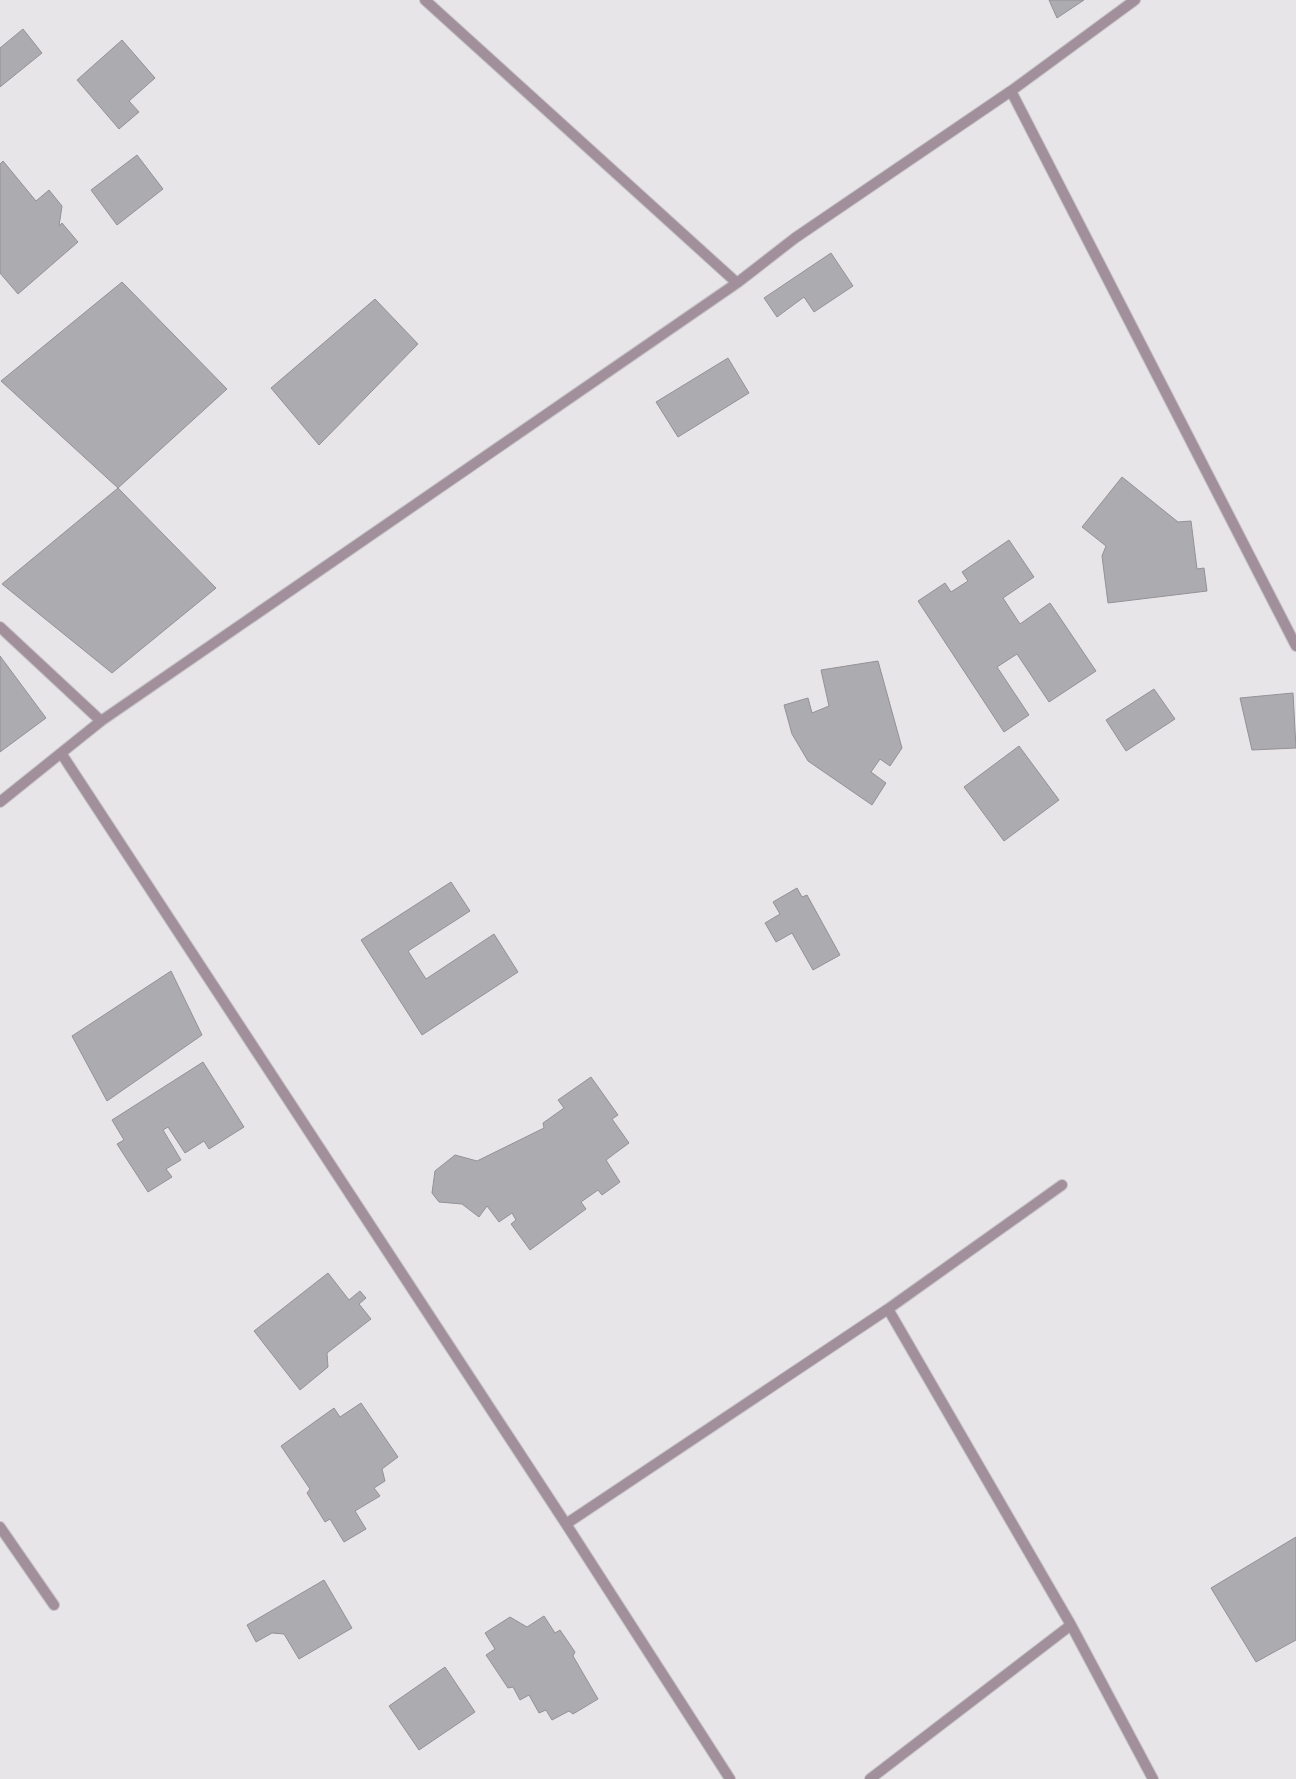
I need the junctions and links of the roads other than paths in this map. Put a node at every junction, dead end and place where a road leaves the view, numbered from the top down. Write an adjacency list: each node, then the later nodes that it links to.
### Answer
1 (425, 0): 4 (street)
2 (1134, 0): 3 (street)
3 (1011, 91): 4 (street); 6 (street)
4 (737, 283): 7 (street)
5 (0, 627): 7 (street)
6 (1296, 646)
7 (101, 721): 8 (street)
8 (61, 753): 9 (street); 12 (street)
9 (0, 802)
10 (1062, 1185): 11 (street)
11 (888, 1309): 12 (street); 15 (street)
12 (566, 1524): 16 (street)
13 (0, 1527): 14 (street)
14 (54, 1606)
15 (1071, 1625): 17 (street); 18 (street)
16 (730, 1779)
17 (870, 1779)
18 (1153, 1779)

